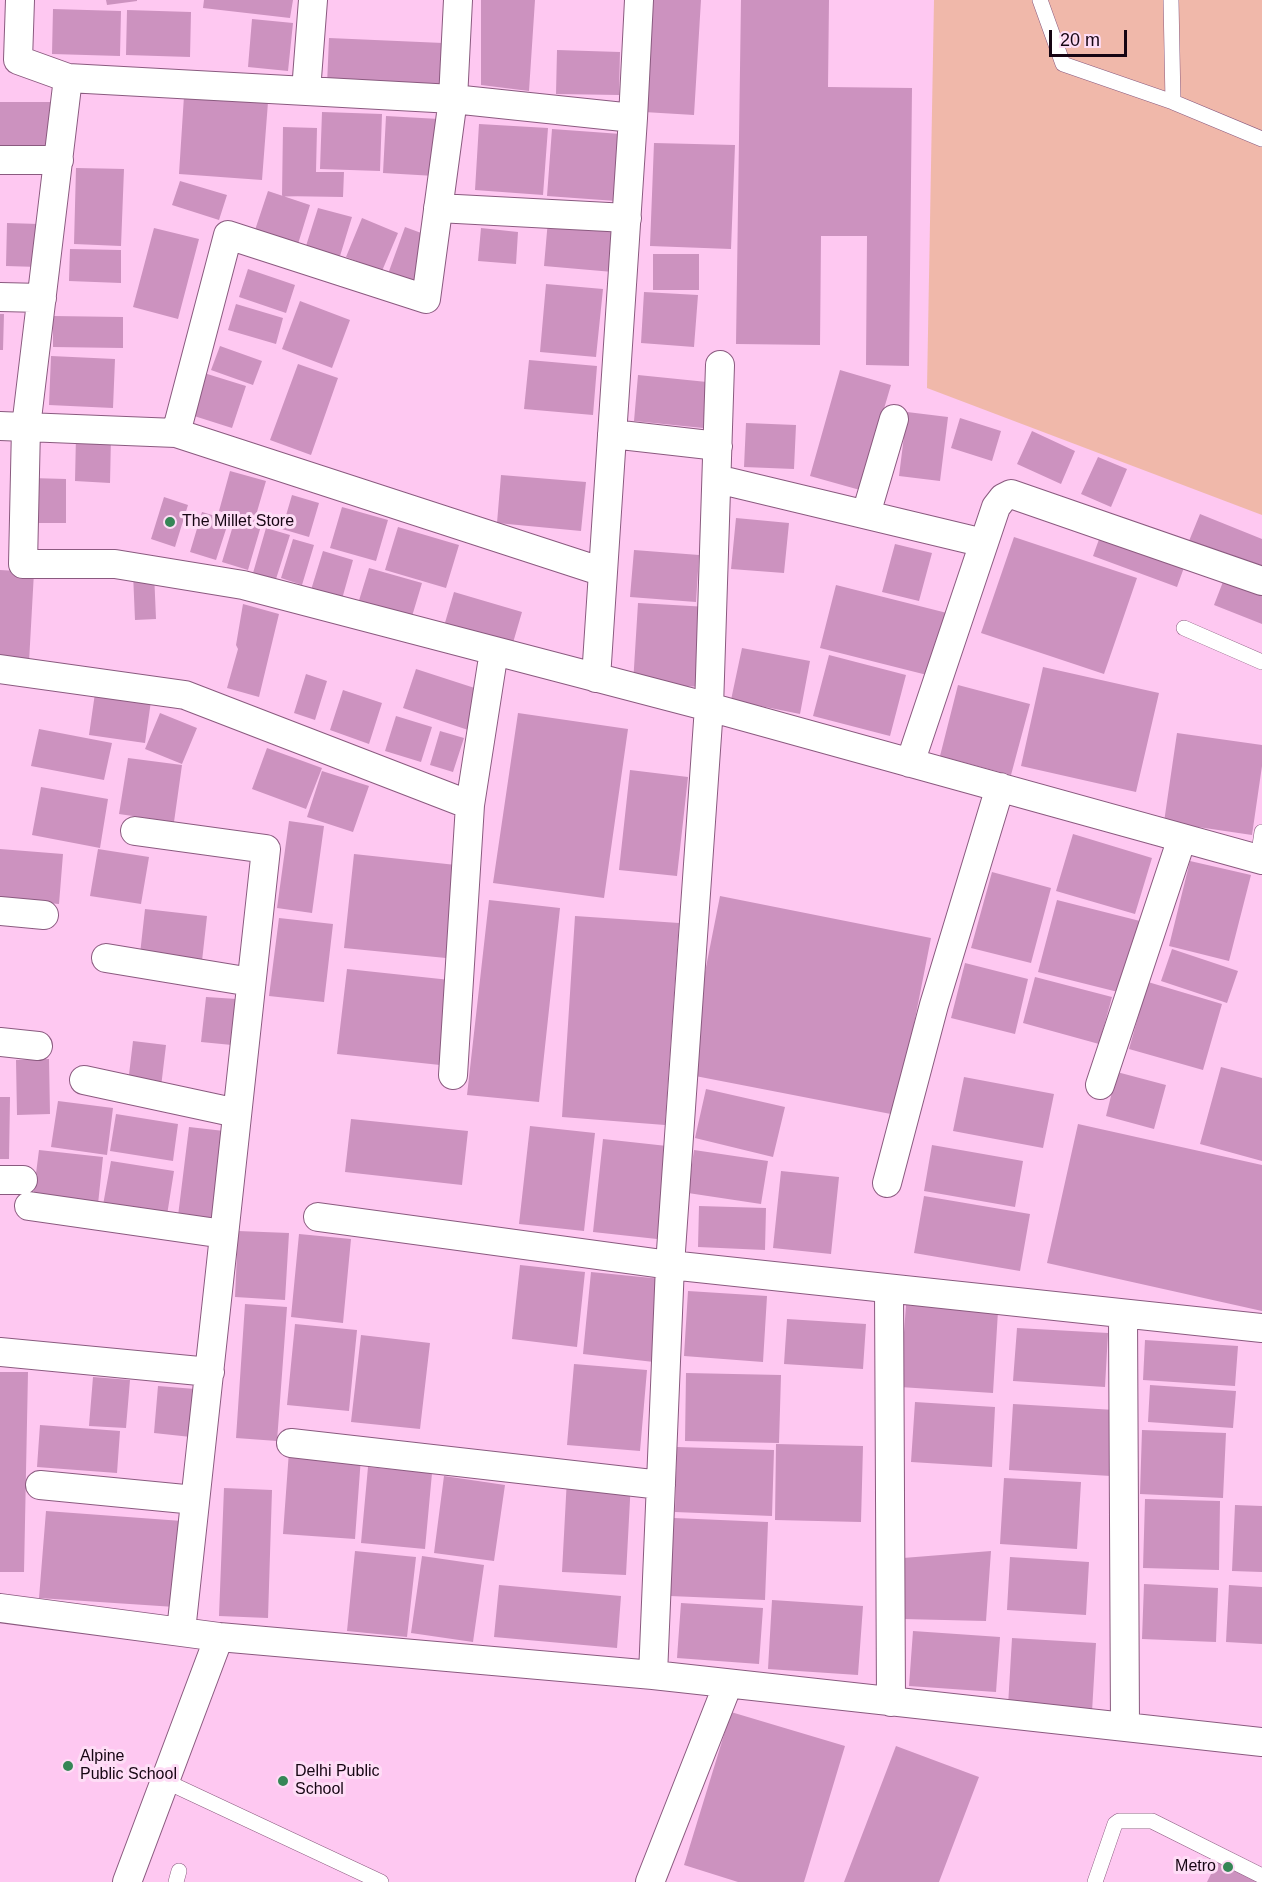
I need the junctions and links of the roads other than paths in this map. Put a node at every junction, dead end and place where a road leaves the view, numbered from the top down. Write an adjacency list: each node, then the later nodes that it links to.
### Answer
1 (20, 0): 7 (street)
2 (313, 0): 8 (street)
3 (458, 0): 9 (street)
4 (639, 0): 11 (street)
5 (1040, 0): 10 (lane)
6 (1171, 0): 10 (lane)
7 (68, 78): 8 (street); 14 (street)
8 (306, 91): 9 (street)
9 (453, 99): 11 (street); 15 (street)
10 (1173, 102): 12 (lane)
11 (633, 118): 16 (street)
12 (1262, 139)
13 (0, 160): 14 (street)
14 (59, 160): 18 (street)
15 (438, 208): 16 (street); 22 (street)
16 (627, 218): 23 (street)
17 (0, 297): 18 (street)
18 (42, 298): 21 (street)
19 (720, 365): 24 (street)
20 (894, 419): 26 (street)
21 (13, 427): 22 (street); 28 (street)
22 (176, 432): 29 (street)
23 (612, 434): 24 (street); 29 (street)
24 (718, 446): 25 (street)
25 (717, 479): 26 (street); 36 (street)
26 (866, 514): 27 (street)
27 (984, 543): 30 (street); 37 (street)
28 (12, 564): 32 (street)
29 (603, 572): 35 (street)
30 (1262, 580)
31 (1184, 628): 33 (lane)
32 (494, 651): 35 (street); 39 (street)
33 (1262, 662)
34 (0, 669): 39 (street)
35 (596, 678): 36 (street)
36 (709, 707): 37 (street); 57 (street)
37 (910, 763): 38 (street)
38 (1000, 787): 41 (street); 53 (street)
39 (470, 805): 49 (street)
40 (135, 831): 46 (street)
41 (1182, 838): 42 (street); 51 (street)
42 (1261, 851)
43 (0, 911): 44 (street)
44 (44, 915)
45 (106, 958): 46 (street)
46 (251, 982): 52 (street)
47 (0, 1042): 48 (street)
48 (38, 1046)
49 (453, 1075)
50 (84, 1080): 52 (street)
51 (1100, 1085)
52 (237, 1113): 56 (street)
53 (887, 1183)
54 (17, 1189): 56 (street)
55 (318, 1217): 57 (street)
56 (224, 1234): 62 (street)
57 (670, 1265): 58 (street); 65 (street)
58 (889, 1289): 59 (street); 72 (street)
59 (1123, 1314): 60 (street); 73 (street)
60 (1262, 1328)
61 (0, 1352): 62 (street)
62 (210, 1372): 66 (street)
63 (291, 1443): 65 (street)
64 (40, 1485): 66 (street)
65 (661, 1485): 70 (street)
66 (195, 1500): 68 (street)
67 (0, 1608): 68 (street)
68 (181, 1632): 69 (street)
69 (219, 1638): 70 (street); 75 (street)
70 (653, 1675): 71 (street)
71 (728, 1684): 72 (street); 79 (street)
72 (891, 1702): 73 (street)
73 (1125, 1727): 74 (street)
74 (1262, 1742)
75 (165, 1781): 77 (street); 78 (lane)
76 (1262, 1876): 80 (lane)
77 (127, 1882)
78 (381, 1882)
79 (650, 1882)
80 (1095, 1882)

